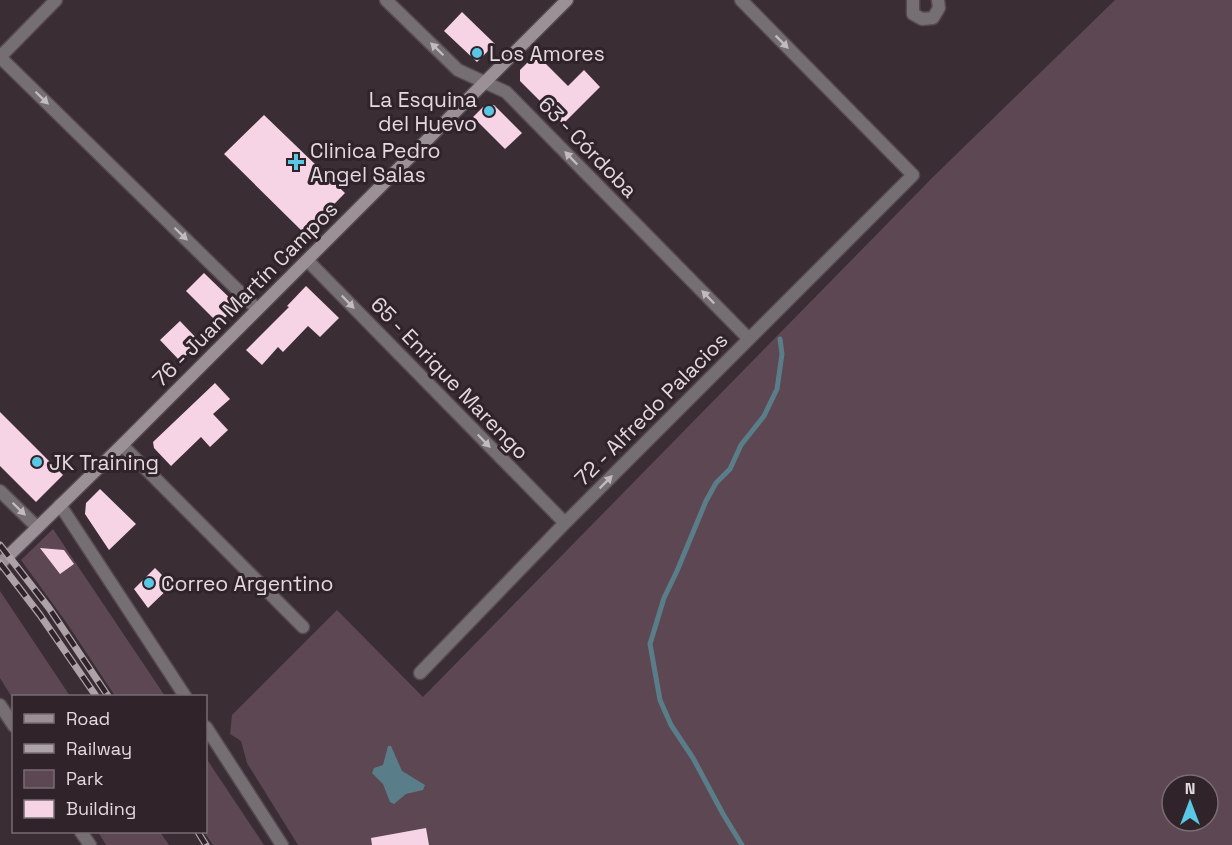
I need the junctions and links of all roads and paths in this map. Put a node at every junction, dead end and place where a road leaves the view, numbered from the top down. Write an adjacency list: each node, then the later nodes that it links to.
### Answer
1 (56, 0): 7 (street)
2 (386, 0): 8 (street, 63 - Córdoba, one-way to 2)
3 (567, 0): 8 (main road, 76 - Juan Martín Campos)
4 (741, 0): 11 (street, 72 - Alfredo Palacios, one-way to 11)
5 (913, 0): 6 (street)
6 (938, 0)
7 (0, 57): 10 (street, one-way to 10)
8 (484, 83): 9 (main road, 76 - Juan Martín Campos); 11 (street, 63 - Córdoba, one-way to 8)
9 (307, 260): 10 (main road, 76 - Juan Martín Campos); 15 (street, 65 - Enrique Marengo, one-way to 15)
10 (257, 309): 12 (main road, 76 - Juan Martín Campos)
11 (749, 339): 15 (street, 72 - Alfredo Palacios, one-way to 11)
12 (122, 445): 14 (main road, 76 - Juan Martín Campos); 18 (street)
13 (0, 491): 16 (street, one-way to 16)
14 (60, 505): 16 (main road, 76 - Juan Martín Campos); 20 (street)
15 (565, 524): 19 (street, 72 - Alfredo Palacios)
16 (37, 527): 17 (main road, 76 - Juan Martín Campos)
17 (0, 564)
18 (303, 627)
19 (420, 673)
20 (184, 695)
21 (0, 705): 22 (street)
22 (12, 723)
23 (207, 729): 24 (street)
24 (282, 845)

